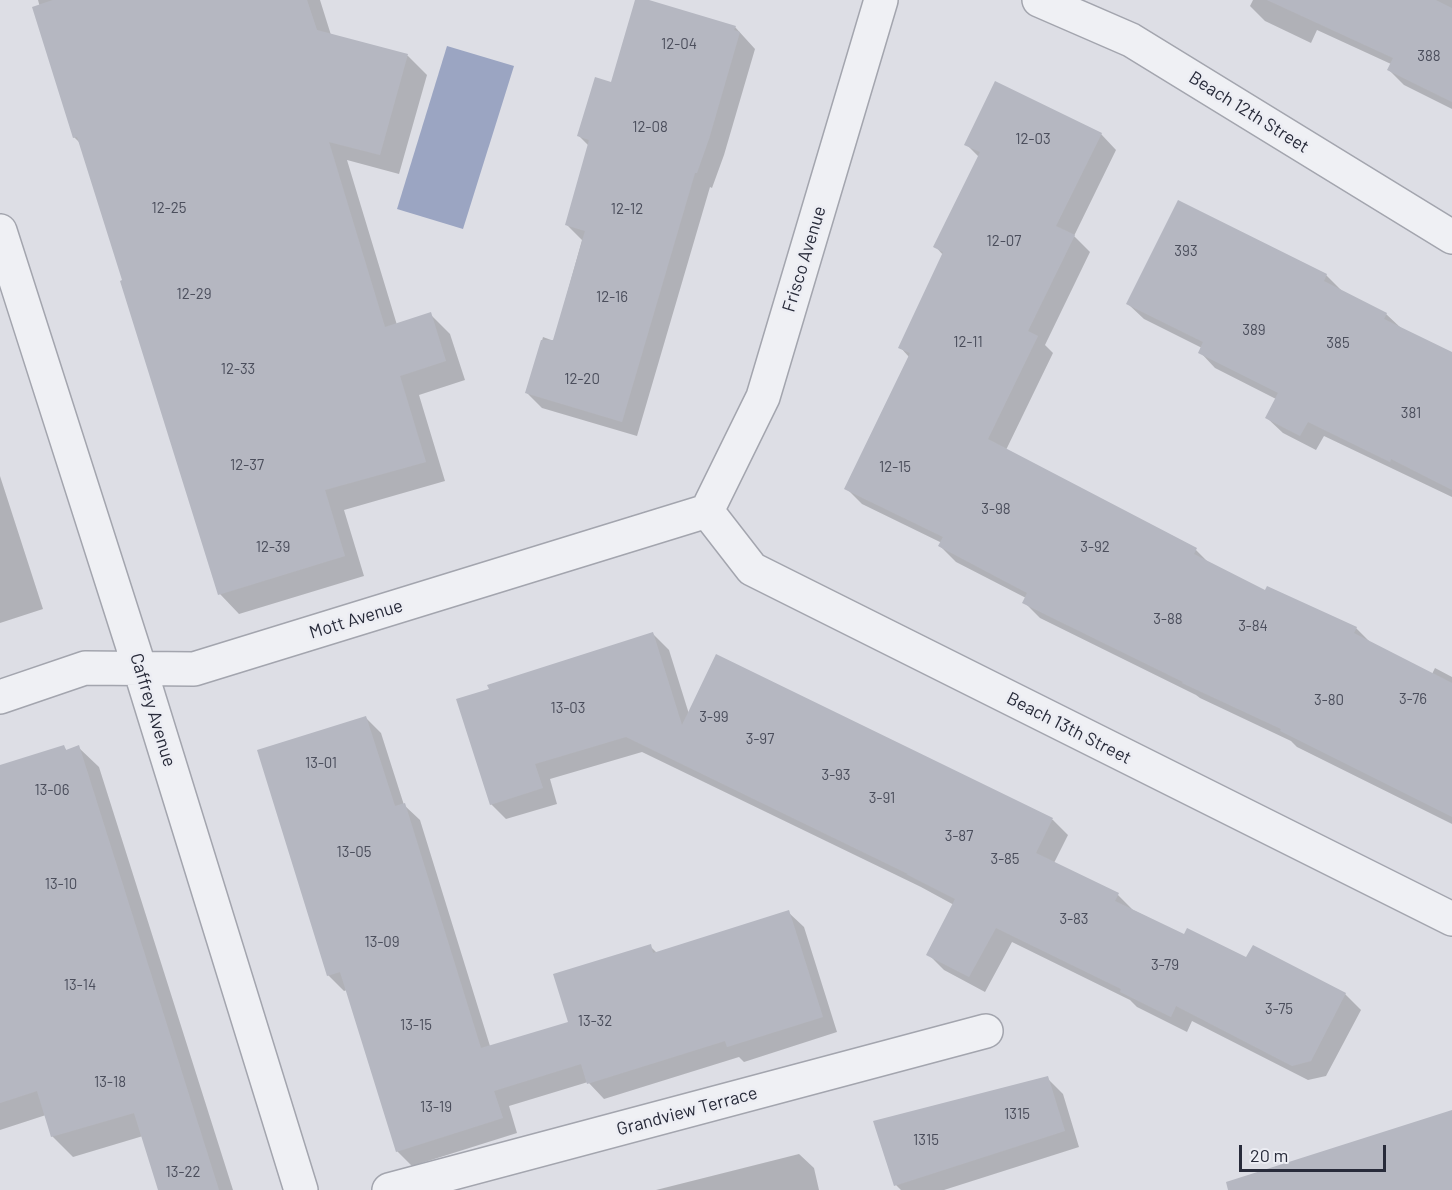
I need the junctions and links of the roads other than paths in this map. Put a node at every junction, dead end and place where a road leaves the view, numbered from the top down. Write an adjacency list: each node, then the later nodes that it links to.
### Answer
1 (880, 0): 5 (street, Frisco Avenue)
2 (1050, 1): 4 (street, Beach 12th Street)
3 (0, 231): 6 (street, Caffrey Avenue)
4 (1452, 237)
5 (708, 510): 6 (street, Mott Avenue); 8 (street, Beach 13th Street)
6 (140, 669): 7 (street, Mott Avenue); 10 (street, Caffrey Avenue)
7 (0, 697)
8 (1452, 919)
9 (986, 1031): 11 (street, Grandview Terrace)
10 (301, 1190)
11 (389, 1190)

